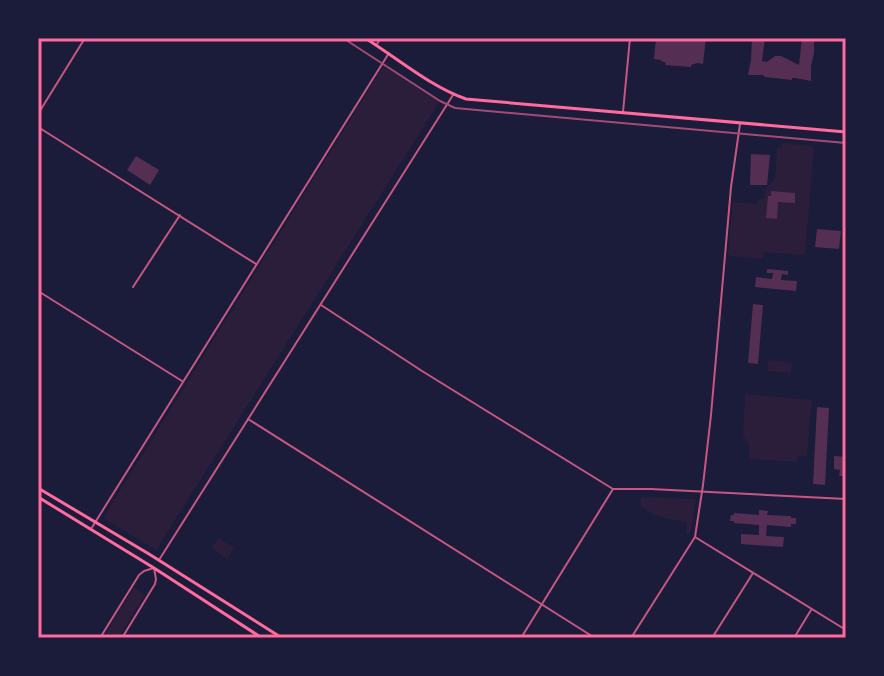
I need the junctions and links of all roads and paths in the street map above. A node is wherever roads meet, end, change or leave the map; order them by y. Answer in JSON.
{"nodes":[{"id":1,"x":85,"y":38,"type":"edge"},
{"id":2,"x":365,"y":38,"type":"edge"},
{"id":3,"x":381,"y":38,"type":"edge"},
{"id":4,"x":630,"y":38,"type":"edge"},
{"id":5,"x":376,"y":45,"type":"junction"},
{"id":6,"x":389,"y":53,"type":"junction"},
{"id":7,"x":454,"y":94,"type":"junction"},
{"id":8,"x":623,"y":113,"type":"junction"},
{"id":9,"x":38,"y":114,"type":"edge"},
{"id":10,"x":740,"y":124,"type":"junction"},
{"id":11,"x":38,"y":127,"type":"edge"},
{"id":12,"x":846,"y":132,"type":"edge"},
{"id":13,"x":180,"y":215,"type":"junction"},
{"id":14,"x":256,"y":264,"type":"junction"},
{"id":15,"x":133,"y":287,"type":"dead end"},
{"id":16,"x":38,"y":291,"type":"edge"},
{"id":17,"x":321,"y":305,"type":"junction"},
{"id":18,"x":183,"y":382,"type":"junction"},
{"id":19,"x":248,"y":419,"type":"junction"},
{"id":20,"x":38,"y":488,"type":"edge"},
{"id":21,"x":613,"y":489,"type":"junction"},
{"id":22,"x":702,"y":493,"type":"junction"},
{"id":23,"x":38,"y":497,"type":"edge"},
{"id":24,"x":846,"y":499,"type":"edge"},
{"id":25,"x":95,"y":522,"type":"junction"},
{"id":26,"x":91,"y":530,"type":"junction"},
{"id":27,"x":695,"y":537,"type":"junction"},
{"id":28,"x":159,"y":560,"type":"junction"},
{"id":29,"x":154,"y":568,"type":"junction"},
{"id":30,"x":754,"y":572,"type":"junction"},
{"id":31,"x":542,"y":605,"type":"junction"},
{"id":32,"x":812,"y":609,"type":"junction"},
{"id":33,"x":846,"y":630,"type":"edge"},
{"id":34,"x":274,"y":636,"type":"edge"},
{"id":35,"x":100,"y":638,"type":"edge"},
{"id":36,"x":122,"y":638,"type":"edge"},
{"id":37,"x":262,"y":638,"type":"edge"},
{"id":38,"x":282,"y":638,"type":"edge"},
{"id":39,"x":521,"y":638,"type":"edge"},
{"id":40,"x":595,"y":638,"type":"edge"},
{"id":41,"x":631,"y":638,"type":"edge"},
{"id":42,"x":712,"y":638,"type":"edge"},
{"id":43,"x":794,"y":638,"type":"edge"}],
"edges":[{"from":1,"to":9,"type":"street"},
{"from":2,"to":5,"type":"main road"},
{"from":3,"to":5,"type":"street"},
{"from":4,"to":8,"type":"street"},
{"from":5,"to":6,"type":"main road"},
{"from":6,"to":7,"type":"main road"},
{"from":6,"to":14,"type":"street"},
{"from":7,"to":8,"type":"main road"},
{"from":7,"to":17,"type":"street"},
{"from":8,"to":10,"type":"main road"},
{"from":10,"to":12,"type":"main road"},
{"from":10,"to":22,"type":"street"},
{"from":11,"to":13,"type":"street"},
{"from":13,"to":14,"type":"street"},
{"from":13,"to":15,"type":"street"},
{"from":14,"to":18,"type":"street"},
{"from":16,"to":18,"type":"street"},
{"from":17,"to":19,"type":"street"},
{"from":17,"to":21,"type":"street"},
{"from":18,"to":25,"type":"street"},
{"from":19,"to":28,"type":"street"},
{"from":19,"to":31,"type":"street"},
{"from":20,"to":25,"type":"main road"},
{"from":21,"to":22,"type":"street"},
{"from":21,"to":31,"type":"street"},
{"from":22,"to":24,"type":"street"},
{"from":22,"to":27,"type":"street"},
{"from":23,"to":26,"type":"main road"},
{"from":25,"to":26,"type":"street"},
{"from":25,"to":28,"type":"main road"},
{"from":26,"to":29,"type":"main road"},
{"from":27,"to":30,"type":"street"},
{"from":27,"to":41,"type":"street"},
{"from":28,"to":29,"type":"main road"},
{"from":28,"to":34,"type":"main road"},
{"from":29,"to":35,"type":"street"},
{"from":29,"to":36,"type":"street"},
{"from":29,"to":37,"type":"main road"},
{"from":30,"to":32,"type":"street"},
{"from":30,"to":42,"type":"street"},
{"from":31,"to":39,"type":"street"},
{"from":31,"to":40,"type":"street"},
{"from":32,"to":33,"type":"street"},
{"from":32,"to":43,"type":"street"},
{"from":34,"to":38,"type":"main road"}]}
